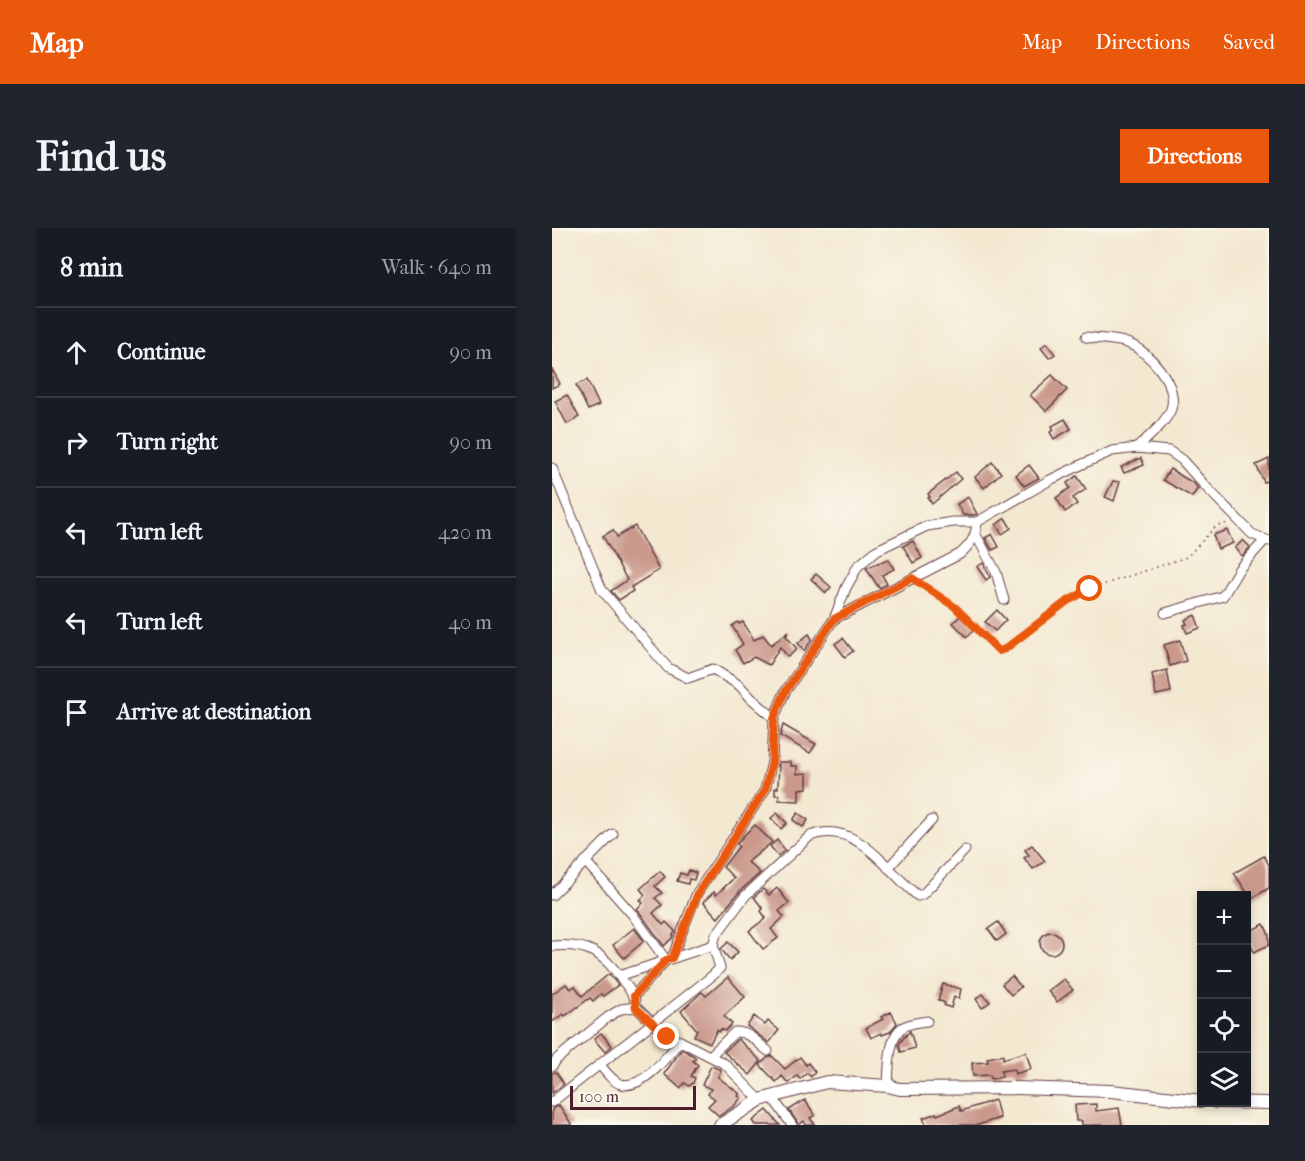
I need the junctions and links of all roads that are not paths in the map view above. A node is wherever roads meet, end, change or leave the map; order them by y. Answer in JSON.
{"nodes":[{"id":1,"x":1086,"y":337,"type":"dead end"},
{"id":2,"x":1137,"y":448,"type":"junction"},
{"id":3,"x":552,"y":468,"type":"edge"},
{"id":4,"x":977,"y":522,"type":"junction"},
{"id":5,"x":976,"y":535,"type":"junction"},
{"id":6,"x":1267,"y":541,"type":"edge"},
{"id":7,"x":1004,"y":600,"type":"dead end"},
{"id":8,"x":1165,"y":613,"type":"dead end"},
{"id":9,"x":834,"y":619,"type":"junction"},
{"id":10,"x":774,"y":718,"type":"junction"},
{"id":11,"x":932,"y":820,"type":"dead end"},
{"id":12,"x":613,"y":834,"type":"dead end"},
{"id":13,"x":965,"y":850,"type":"dead end"},
{"id":14,"x":585,"y":861,"type":"junction"},
{"id":15,"x":888,"y":868,"type":"junction"},
{"id":16,"x":552,"y":895,"type":"edge"},
{"id":17,"x":713,"y":945,"type":"junction"},
{"id":18,"x":552,"y":946,"type":"edge"},
{"id":19,"x":669,"y":959,"type":"junction"},
{"id":20,"x":619,"y":976,"type":"junction"},
{"id":21,"x":634,"y":996,"type":"junction"},
{"id":22,"x":636,"y":1008,"type":"junction"},
{"id":23,"x":927,"y":1021,"type":"dead end"},
{"id":24,"x":652,"y":1024,"type":"junction"},
{"id":25,"x":680,"y":1041,"type":"junction"},
{"id":26,"x":768,"y":1051,"type":"dead end"},
{"id":27,"x":710,"y":1056,"type":"junction"},
{"id":28,"x":600,"y":1065,"type":"junction"},
{"id":29,"x":552,"y":1066,"type":"edge"},
{"id":30,"x":888,"y":1086,"type":"junction"},
{"id":31,"x":766,"y":1098,"type":"junction"},
{"id":32,"x":1197,"y":1100,"type":"edge"},
{"id":33,"x":552,"y":1102,"type":"edge"},
{"id":34,"x":1251,"y":1103,"type":"edge"},
{"id":35,"x":1269,"y":1103,"type":"edge"},
{"id":36,"x":720,"y":1125,"type":"edge"},
{"id":37,"x":792,"y":1125,"type":"edge"}],
"edges":[{"from":1,"to":2,"type":"street"},
{"from":2,"to":4,"type":"street"},
{"from":2,"to":6,"type":"street"},
{"from":3,"to":10,"type":"street"},
{"from":4,"to":5,"type":"street"},
{"from":4,"to":9,"type":"street"},
{"from":5,"to":7,"type":"street"},
{"from":5,"to":9,"type":"street"},
{"from":6,"to":8,"type":"street"},
{"from":9,"to":10,"type":"street"},
{"from":10,"to":19,"type":"street"},
{"from":11,"to":15,"type":"street"},
{"from":12,"to":14,"type":"street"},
{"from":13,"to":15,"type":"street"},
{"from":14,"to":16,"type":"street"},
{"from":14,"to":19,"type":"street"},
{"from":15,"to":17,"type":"street"},
{"from":17,"to":19,"type":"street"},
{"from":17,"to":24,"type":"street"},
{"from":18,"to":20,"type":"street"},
{"from":19,"to":20,"type":"street"},
{"from":19,"to":21,"type":"street"},
{"from":20,"to":21,"type":"street"},
{"from":21,"to":22,"type":"street"},
{"from":22,"to":24,"type":"street"},
{"from":22,"to":29,"type":"street"},
{"from":23,"to":30,"type":"street"},
{"from":24,"to":25,"type":"street"},
{"from":24,"to":28,"type":"street"},
{"from":25,"to":27,"type":"street"},
{"from":25,"to":28,"type":"street"},
{"from":26,"to":27,"type":"street"},
{"from":27,"to":31,"type":"street"},
{"from":28,"to":33,"type":"street"},
{"from":30,"to":31,"type":"main road"},
{"from":30,"to":32,"type":"main road"},
{"from":31,"to":36,"type":"main road"},
{"from":31,"to":37,"type":"street"},
{"from":34,"to":35,"type":"main road"}]}
